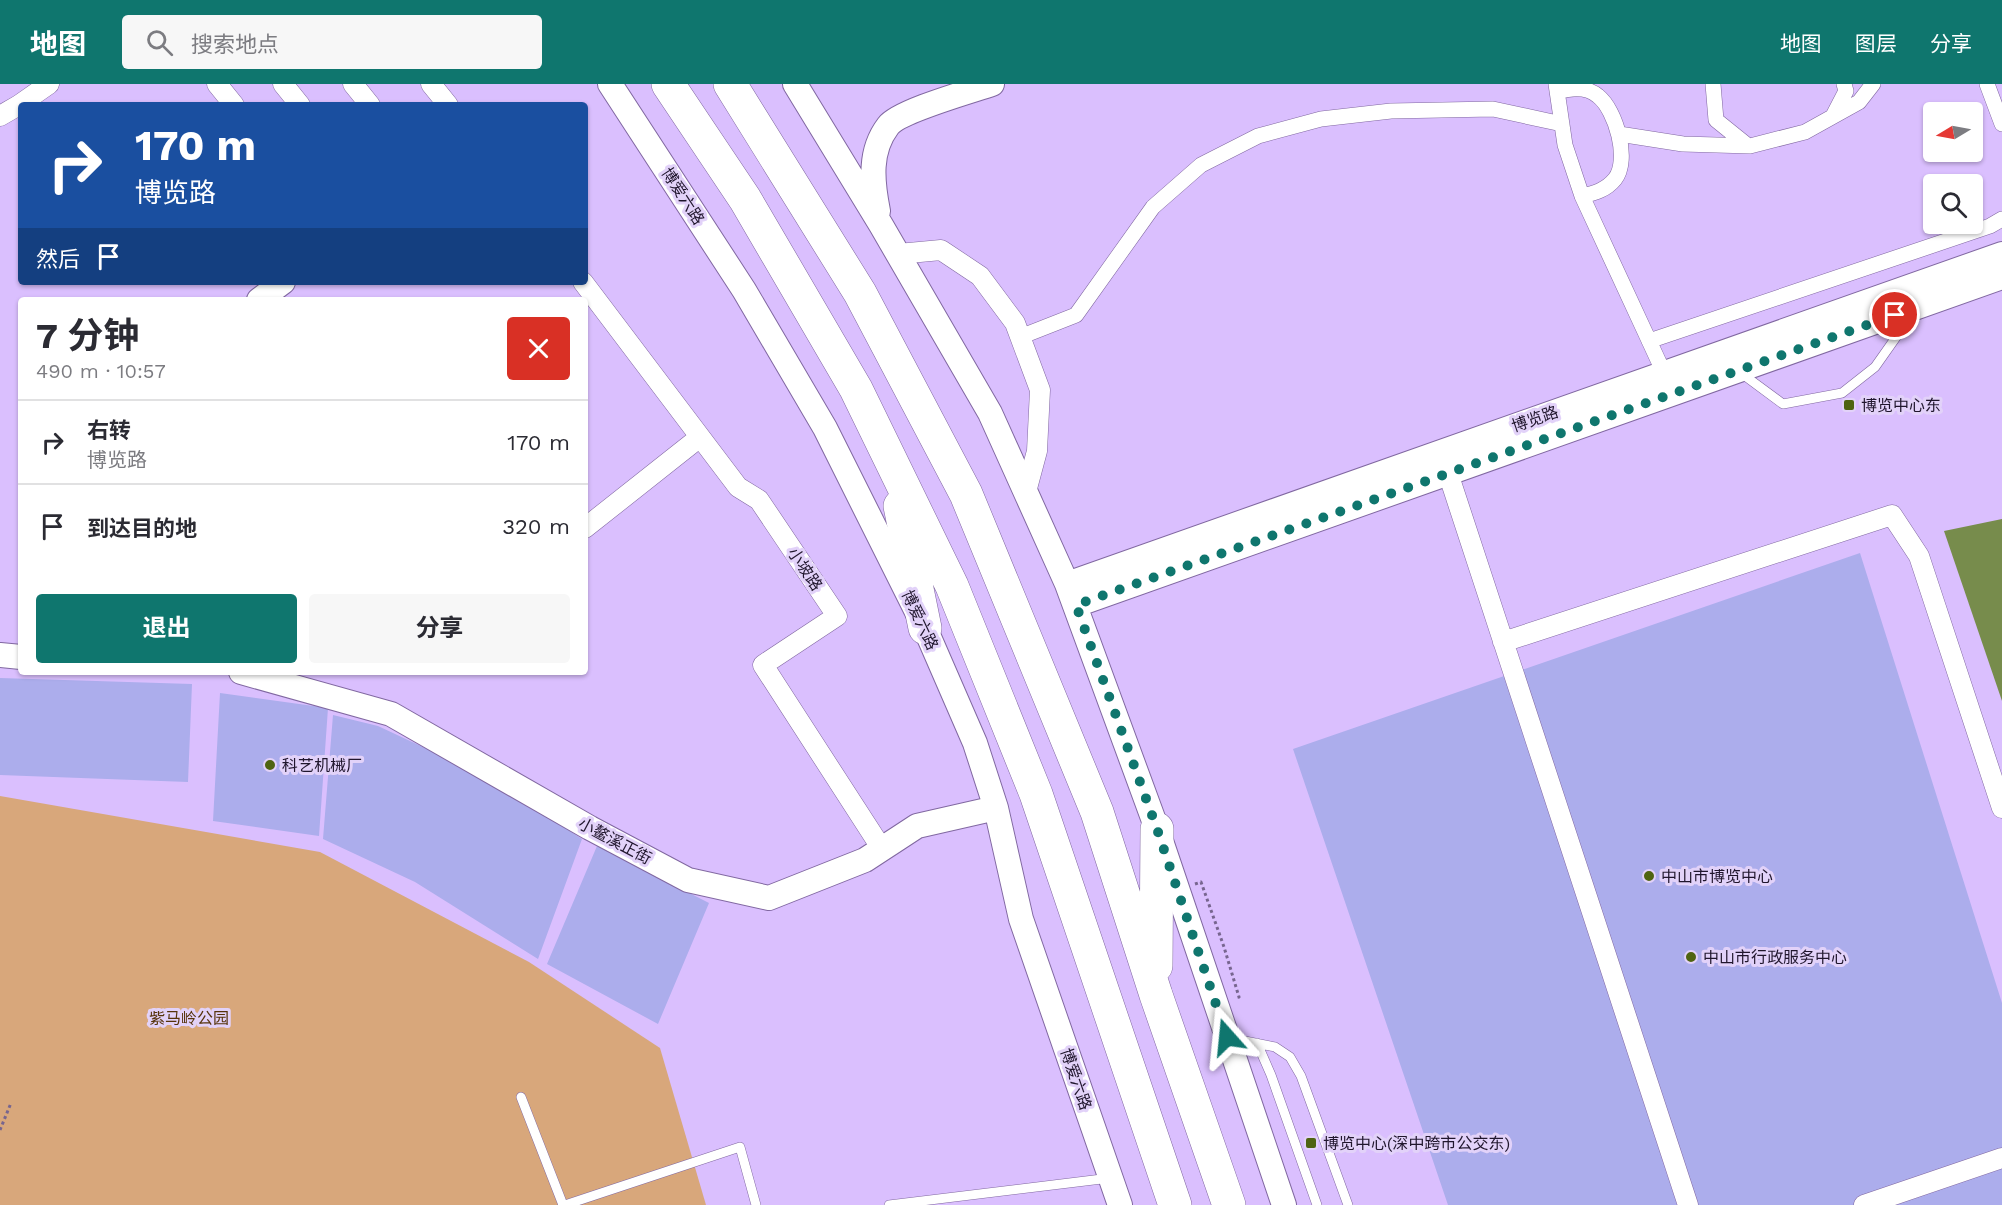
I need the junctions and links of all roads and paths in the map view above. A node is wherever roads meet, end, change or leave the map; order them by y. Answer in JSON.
{"nodes":[{"id":1,"x":49,"y":84,"type":"edge"},
{"id":2,"x":217,"y":84,"type":"edge"},
{"id":3,"x":283,"y":84,"type":"edge"},
{"id":4,"x":354,"y":84,"type":"edge"},
{"id":5,"x":431,"y":84,"type":"edge"},
{"id":6,"x":610,"y":84,"type":"edge"},
{"id":7,"x":668,"y":84,"type":"edge"},
{"id":8,"x":730,"y":84,"type":"edge"},
{"id":9,"x":795,"y":84,"type":"edge"},
{"id":10,"x":992,"y":84,"type":"edge"},
{"id":11,"x":1713,"y":84,"type":"edge"},
{"id":12,"x":1844,"y":84,"type":"edge"},
{"id":13,"x":1873,"y":84,"type":"edge"},
{"id":14,"x":1987,"y":84,"type":"edge"},
{"id":15,"x":1557,"y":88,"type":"edge"},
{"id":16,"x":23,"y":102,"type":"edge"},
{"id":17,"x":232,"y":102,"type":"edge"},
{"id":18,"x":298,"y":102,"type":"edge"},
{"id":19,"x":368,"y":102,"type":"edge"},
{"id":20,"x":446,"y":102,"type":"edge"},
{"id":21,"x":18,"y":106,"type":"edge"},
{"id":22,"x":0,"y":116,"type":"edge"},
{"id":23,"x":1833,"y":117,"type":"junction"},
{"id":24,"x":1562,"y":124,"type":"junction"},
{"id":25,"x":2002,"y":124,"type":"edge"},
{"id":26,"x":1618,"y":134,"type":"junction"},
{"id":27,"x":1747,"y":146,"type":"junction"},
{"id":28,"x":1582,"y":196,"type":"junction"},
{"id":29,"x":2002,"y":219,"type":"edge"},
{"id":30,"x":881,"y":225,"type":"junction"},
{"id":31,"x":898,"y":254,"type":"junction"},
{"id":32,"x":2002,"y":254,"type":"edge"},
{"id":33,"x":2002,"y":277,"type":"edge"},
{"id":34,"x":279,"y":285,"type":"edge"},
{"id":35,"x":585,"y":285,"type":"edge"},
{"id":36,"x":263,"y":297,"type":"edge"},
{"id":37,"x":1918,"y":307,"type":"junction"},
{"id":38,"x":1020,"y":337,"type":"junction"},
{"id":39,"x":1649,"y":341,"type":"junction"},
{"id":40,"x":1735,"y":360,"type":"junction"},
{"id":41,"x":1664,"y":373,"type":"junction"},
{"id":42,"x":700,"y":437,"type":"junction"},
{"id":43,"x":891,"y":460,"type":"junction"},
{"id":44,"x":1448,"y":473,"type":"junction"},
{"id":45,"x":1026,"y":492,"type":"junction"},
{"id":46,"x":588,"y":526,"type":"edge"},
{"id":47,"x":1072,"y":595,"type":"junction"},
{"id":48,"x":925,"y":628,"type":"junction"},
{"id":49,"x":1503,"y":642,"type":"junction"},
{"id":50,"x":0,"y":655,"type":"edge"},
{"id":51,"x":18,"y":657,"type":"edge"},
{"id":52,"x":252,"y":675,"type":"edge"},
{"id":53,"x":996,"y":808,"type":"junction"},
{"id":54,"x":2002,"y":808,"type":"edge"},
{"id":55,"x":1157,"y":829,"type":"junction"},
{"id":56,"x":882,"y":849,"type":"junction"},
{"id":57,"x":1156,"y":995,"type":"junction"},
{"id":58,"x":1227,"y":1037,"type":"junction"},
{"id":59,"x":1257,"y":1043,"type":"junction"},
{"id":60,"x":521,"y":1097,"type":"dead end"},
{"id":61,"x":11,"y":1103,"type":"dead end"},
{"id":62,"x":0,"y":1130,"type":"edge"},
{"id":63,"x":2002,"y":1158,"type":"edge"},
{"id":64,"x":1110,"y":1178,"type":"junction"},
{"id":65,"x":1889,"y":1201,"type":"edge"},
{"id":66,"x":564,"y":1205,"type":"edge"},
{"id":67,"x":756,"y":1205,"type":"edge"},
{"id":68,"x":889,"y":1205,"type":"edge"},
{"id":69,"x":1120,"y":1205,"type":"edge"},
{"id":70,"x":1174,"y":1205,"type":"edge"},
{"id":71,"x":1229,"y":1205,"type":"edge"},
{"id":72,"x":1284,"y":1205,"type":"edge"},
{"id":73,"x":1317,"y":1205,"type":"edge"},
{"id":74,"x":1348,"y":1205,"type":"edge"},
{"id":75,"x":1688,"y":1205,"type":"edge"},
{"id":76,"x":1864,"y":1205,"type":"edge"}],
"edges":[{"from":1,"to":16,"type":"street"},
{"from":2,"to":17,"type":"street"},
{"from":3,"to":18,"type":"street"},
{"from":4,"to":19,"type":"street"},
{"from":5,"to":20,"type":"street"},
{"from":6,"to":48,"type":"street","name":"博爱六路"},
{"from":7,"to":43,"type":"highway"},
{"from":8,"to":57,"type":"highway"},
{"from":9,"to":30,"type":"street"},
{"from":10,"to":30,"type":"street"},
{"from":11,"to":27,"type":"street"},
{"from":12,"to":23,"type":"street"},
{"from":13,"to":23,"type":"street"},
{"from":14,"to":25,"type":"street"},
{"from":15,"to":24,"type":"street"},
{"from":15,"to":26,"type":"street"},
{"from":21,"to":22,"type":"street"},
{"from":23,"to":27,"type":"street"},
{"from":24,"to":28,"type":"street"},
{"from":24,"to":38,"type":"street"},
{"from":26,"to":27,"type":"street"},
{"from":26,"to":28,"type":"street"},
{"from":28,"to":39,"type":"street"},
{"from":29,"to":39,"type":"street"},
{"from":30,"to":31,"type":"street"},
{"from":31,"to":38,"type":"street"},
{"from":31,"to":45,"type":"street"},
{"from":32,"to":40,"type":"street","name":"博览路"},
{"from":33,"to":37,"type":"street","name":"博览路"},
{"from":34,"to":36,"type":"street"},
{"from":35,"to":42,"type":"street","name":"小坡路"},
{"from":37,"to":40,"type":"street","name":"博览路"},
{"from":37,"to":40,"type":"lane"},
{"from":38,"to":45,"type":"street"},
{"from":39,"to":41,"type":"street"},
{"from":40,"to":41,"type":"street","name":"博览路"},
{"from":40,"to":44,"type":"street","name":"博览路"},
{"from":41,"to":47,"type":"street","name":"博览路"},
{"from":42,"to":46,"type":"street"},
{"from":42,"to":56,"type":"street","name":"小坡路"},
{"from":43,"to":48,"type":"highway"},
{"from":43,"to":70,"type":"highway"},
{"from":44,"to":47,"type":"street","name":"博览路"},
{"from":44,"to":49,"type":"street"},
{"from":45,"to":47,"type":"street"},
{"from":47,"to":55,"type":"street"},
{"from":48,"to":53,"type":"street","name":"博爱六路"},
{"from":49,"to":54,"type":"street"},
{"from":49,"to":75,"type":"street"},
{"from":50,"to":51,"type":"street"},
{"from":52,"to":56,"type":"street","name":"小鳌溪正街"},
{"from":53,"to":56,"type":"street","name":"小鳌溪正街"},
{"from":53,"to":64,"type":"street","name":"博爱六路"},
{"from":55,"to":57,"type":"highway"},
{"from":55,"to":58,"type":"street"},
{"from":57,"to":71,"type":"highway"},
{"from":58,"to":59,"type":"lane"},
{"from":58,"to":72,"type":"street"},
{"from":59,"to":73,"type":"lane"},
{"from":59,"to":74,"type":"lane"},
{"from":60,"to":66,"type":"lane"},
{"from":61,"to":62,"type":"path"},
{"from":63,"to":65,"type":"street"},
{"from":64,"to":68,"type":"lane"},
{"from":64,"to":69,"type":"street","name":"博爱六路"},
{"from":65,"to":76,"type":"street"},
{"from":66,"to":67,"type":"lane"}]}
